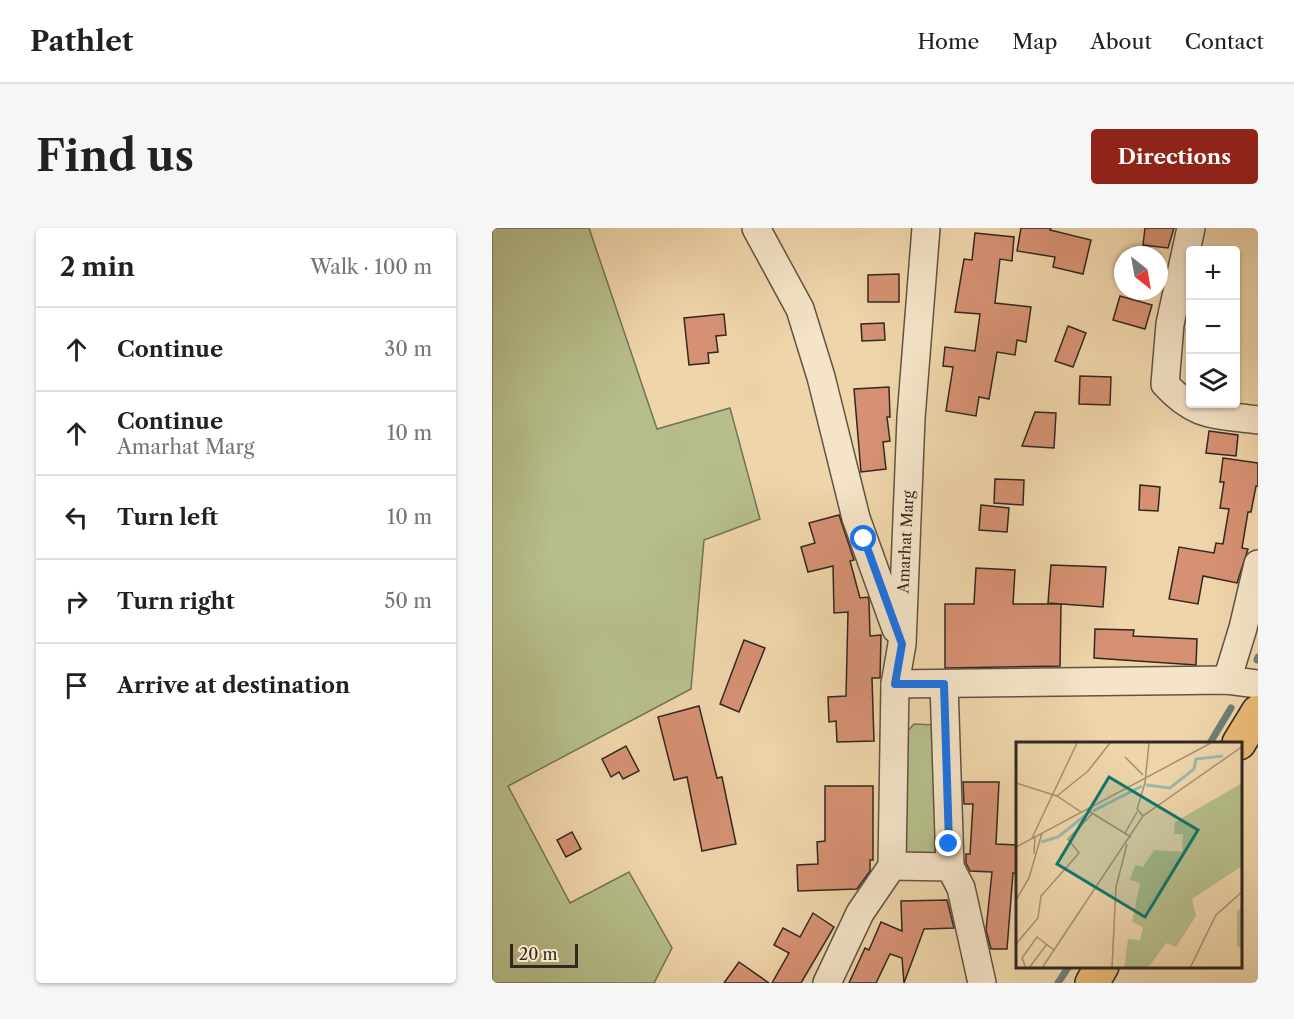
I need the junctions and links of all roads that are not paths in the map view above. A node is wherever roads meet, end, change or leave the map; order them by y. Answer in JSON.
{"nodes":[{"id":1,"x":756,"y":228,"type":"edge"},
{"id":2,"x":926,"y":228,"type":"edge"},
{"id":3,"x":1191,"y":228,"type":"edge"},
{"id":4,"x":1258,"y":420,"type":"edge"},
{"id":5,"x":1258,"y":564,"type":"edge"},
{"id":6,"x":902,"y":644,"type":"junction"},
{"id":7,"x":1227,"y":680,"type":"junction"},
{"id":8,"x":895,"y":684,"type":"junction"},
{"id":9,"x":944,"y":684,"type":"junction"},
{"id":10,"x":1258,"y":684,"type":"edge"},
{"id":11,"x":1258,"y":712,"type":"edge"},
{"id":12,"x":1240,"y":742,"type":"edge"},
{"id":13,"x":892,"y":866,"type":"junction"},
{"id":14,"x":950,"y":867,"type":"junction"},
{"id":15,"x":1101,"y":968,"type":"edge"},
{"id":16,"x":827,"y":983,"type":"edge"},
{"id":17,"x":982,"y":983,"type":"edge"},
{"id":18,"x":1092,"y":983,"type":"edge"}],
"edges":[{"from":1,"to":6,"type":"street"},
{"from":2,"to":6,"type":"street","name":"Amarhat Marg"},
{"from":3,"to":4,"type":"street"},
{"from":5,"to":7,"type":"street"},
{"from":6,"to":8,"type":"street","name":"Amarhat Marg"},
{"from":7,"to":9,"type":"street"},
{"from":7,"to":10,"type":"street"},
{"from":8,"to":9,"type":"street"},
{"from":8,"to":13,"type":"street","name":"Amarhat Marg"},
{"from":9,"to":14,"type":"street"},
{"from":11,"to":12,"type":"main road"},
{"from":13,"to":14,"type":"street"},
{"from":13,"to":16,"type":"street"},
{"from":14,"to":17,"type":"street"},
{"from":15,"to":18,"type":"main road"}]}
